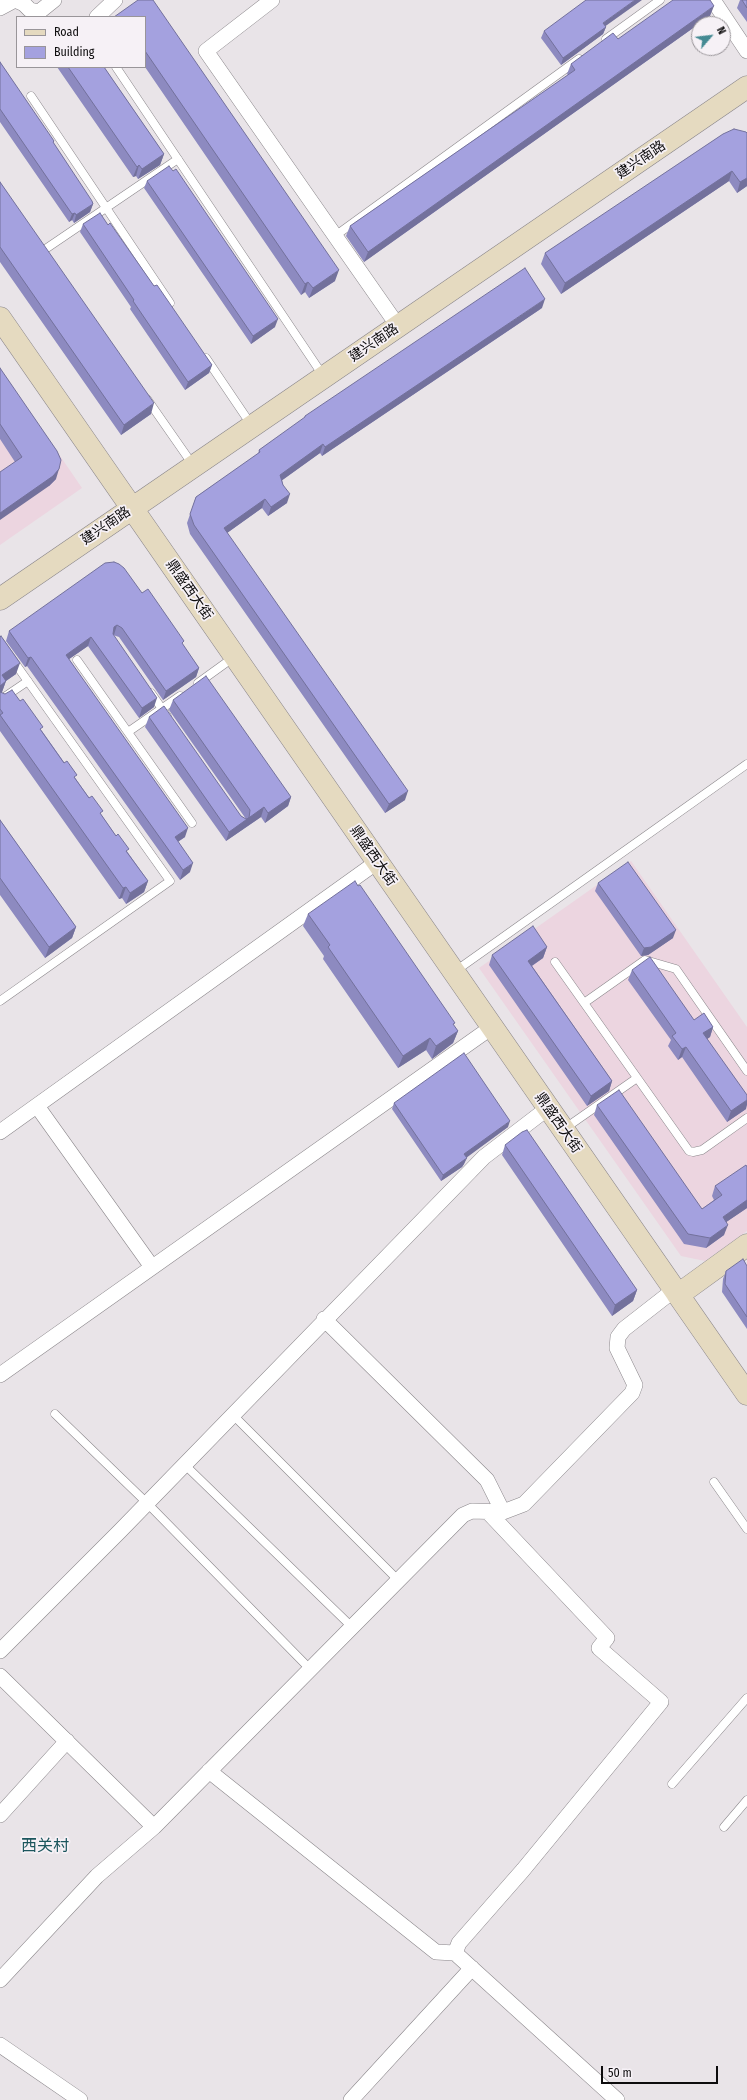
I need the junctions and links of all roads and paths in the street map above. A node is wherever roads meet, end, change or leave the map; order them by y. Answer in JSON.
{"nodes":[{"id":1,"x":54,"y":0,"type":"edge"},
{"id":2,"x":115,"y":0,"type":"edge"},
{"id":3,"x":272,"y":0,"type":"edge"},
{"id":4,"x":660,"y":0,"type":"edge"},
{"id":5,"x":713,"y":0,"type":"edge"},
{"id":6,"x":0,"y":8,"type":"edge"},
{"id":7,"x":98,"y":16,"type":"edge"},
{"id":8,"x":597,"y":46,"type":"edge"},
{"id":9,"x":747,"y":51,"type":"edge"},
{"id":10,"x":584,"y":56,"type":"edge"},
{"id":11,"x":117,"y":68,"type":"edge"},
{"id":12,"x":746,"y":89,"type":"edge"},
{"id":13,"x":31,"y":96,"type":"dead end"},
{"id":14,"x":178,"y":159,"type":"junction"},
{"id":15,"x":106,"y":208,"type":"junction"},
{"id":16,"x":335,"y":236,"type":"junction"},
{"id":17,"x":44,"y":250,"type":"edge"},
{"id":18,"x":177,"y":314,"type":"edge"},
{"id":19,"x":0,"y":318,"type":"edge"},
{"id":20,"x":398,"y":326,"type":"junction"},
{"id":21,"x":204,"y":353,"type":"edge"},
{"id":22,"x":324,"y":377,"type":"junction"},
{"id":23,"x":144,"y":394,"type":"edge"},
{"id":24,"x":252,"y":426,"type":"junction"},
{"id":25,"x":194,"y":466,"type":"junction"},
{"id":26,"x":132,"y":508,"type":"junction"},
{"id":27,"x":4,"y":594,"type":"edge"},
{"id":28,"x":0,"y":642,"type":"edge"},
{"id":29,"x":235,"y":657,"type":"junction"},
{"id":30,"x":78,"y":660,"type":"edge"},
{"id":31,"x":28,"y":681,"type":"junction"},
{"id":32,"x":144,"y":684,"type":"edge"},
{"id":33,"x":0,"y":700,"type":"edge"},
{"id":34,"x":162,"y":708,"type":"junction"},
{"id":35,"x":171,"y":721,"type":"edge"},
{"id":36,"x":128,"y":732,"type":"junction"},
{"id":37,"x":747,"y":764,"type":"edge"},
{"id":38,"x":192,"y":823,"type":"dead end"},
{"id":39,"x":378,"y":862,"type":"junction"},
{"id":40,"x":555,"y":962,"type":"dead end"},
{"id":41,"x":453,"y":972,"type":"junction"},
{"id":42,"x":0,"y":1002,"type":"edge"},
{"id":43,"x":584,"y":1003,"type":"junction"},
{"id":44,"x":492,"y":1027,"type":"junction"},
{"id":45,"x":747,"y":1071,"type":"edge"},
{"id":46,"x":637,"y":1078,"type":"junction"},
{"id":47,"x":37,"y":1106,"type":"junction"},
{"id":48,"x":548,"y":1108,"type":"junction"},
{"id":49,"x":747,"y":1118,"type":"edge"},
{"id":50,"x":563,"y":1130,"type":"junction"},
{"id":51,"x":0,"y":1132,"type":"edge"},
{"id":52,"x":747,"y":1245,"type":"edge"},
{"id":53,"x":152,"y":1267,"type":"junction"},
{"id":54,"x":676,"y":1292,"type":"junction"},
{"id":55,"x":324,"y":1319,"type":"junction"},
{"id":56,"x":0,"y":1375,"type":"edge"},
{"id":57,"x":747,"y":1394,"type":"edge"},
{"id":58,"x":55,"y":1414,"type":"dead end"},
{"id":59,"x":232,"y":1414,"type":"junction"},
{"id":60,"x":184,"y":1464,"type":"junction"},
{"id":61,"x":714,"y":1482,"type":"dead end"},
{"id":62,"x":147,"y":1503,"type":"junction"},
{"id":63,"x":488,"y":1512,"type":"junction"},
{"id":64,"x":503,"y":1512,"type":"junction"},
{"id":65,"x":747,"y":1529,"type":"edge"},
{"id":66,"x":398,"y":1580,"type":"junction"},
{"id":67,"x":352,"y":1627,"type":"junction"},
{"id":68,"x":0,"y":1651,"type":"edge"},
{"id":69,"x":310,"y":1669,"type":"junction"},
{"id":70,"x":0,"y":1676,"type":"edge"},
{"id":71,"x":747,"y":1698,"type":"edge"},
{"id":72,"x":67,"y":1741,"type":"junction"},
{"id":73,"x":209,"y":1771,"type":"junction"},
{"id":74,"x":672,"y":1784,"type":"dead end"},
{"id":75,"x":747,"y":1800,"type":"edge"},
{"id":76,"x":0,"y":1815,"type":"edge"},
{"id":77,"x":154,"y":1827,"type":"junction"},
{"id":78,"x":724,"y":1827,"type":"dead end"},
{"id":79,"x":455,"y":1953,"type":"junction"},
{"id":80,"x":472,"y":1968,"type":"junction"},
{"id":81,"x":0,"y":1980,"type":"edge"},
{"id":82,"x":0,"y":2045,"type":"edge"},
{"id":83,"x":80,"y":2100,"type":"edge"},
{"id":84,"x":351,"y":2100,"type":"edge"},
{"id":85,"x":617,"y":2100,"type":"edge"}],
"edges":[{"from":1,"to":6,"type":"street"},
{"from":2,"to":7,"type":"street"},
{"from":3,"to":16,"type":"street"},
{"from":4,"to":8,"type":"lane"},
{"from":5,"to":9,"type":"street"},
{"from":10,"to":16,"type":"lane"},
{"from":11,"to":14,"type":"lane"},
{"from":12,"to":20,"type":"main road","name":"建兴南路"},
{"from":13,"to":15,"type":"lane"},
{"from":14,"to":15,"type":"lane"},
{"from":14,"to":22,"type":"lane"},
{"from":15,"to":17,"type":"lane"},
{"from":15,"to":18,"type":"lane"},
{"from":16,"to":20,"type":"street"},
{"from":19,"to":26,"type":"main road","name":"鼎盛西大街"},
{"from":20,"to":22,"type":"main road","name":"建兴南路"},
{"from":21,"to":24,"type":"lane"},
{"from":22,"to":24,"type":"main road","name":"建兴南路"},
{"from":23,"to":25,"type":"lane"},
{"from":24,"to":25,"type":"main road","name":"建兴南路"},
{"from":25,"to":26,"type":"main road","name":"建兴南路"},
{"from":26,"to":27,"type":"main road","name":"建兴南路"},
{"from":26,"to":29,"type":"main road","name":"鼎盛西大街"},
{"from":28,"to":31,"type":"lane"},
{"from":29,"to":34,"type":"lane"},
{"from":29,"to":39,"type":"main road","name":"鼎盛西大街"},
{"from":30,"to":36,"type":"lane"},
{"from":31,"to":33,"type":"lane"},
{"from":31,"to":42,"type":"lane"},
{"from":32,"to":34,"type":"lane"},
{"from":34,"to":35,"type":"lane"},
{"from":34,"to":36,"type":"lane"},
{"from":36,"to":38,"type":"lane"},
{"from":37,"to":41,"type":"lane"},
{"from":39,"to":41,"type":"main road","name":"鼎盛西大街"},
{"from":39,"to":47,"type":"street"},
{"from":40,"to":43,"type":"lane"},
{"from":41,"to":44,"type":"main road","name":"鼎盛西大街"},
{"from":43,"to":45,"type":"lane"},
{"from":43,"to":46,"type":"lane"},
{"from":44,"to":48,"type":"main road","name":"鼎盛西大街"},
{"from":44,"to":53,"type":"street"},
{"from":46,"to":49,"type":"lane"},
{"from":46,"to":50,"type":"lane"},
{"from":47,"to":51,"type":"street"},
{"from":47,"to":53,"type":"street"},
{"from":48,"to":50,"type":"main road","name":"鼎盛西大街"},
{"from":48,"to":55,"type":"street"},
{"from":50,"to":54,"type":"main road","name":"鼎盛西大街"},
{"from":52,"to":54,"type":"main road"},
{"from":53,"to":56,"type":"street"},
{"from":54,"to":57,"type":"main road","name":"鼎盛西大街"},
{"from":54,"to":64,"type":"street"},
{"from":55,"to":59,"type":"street"},
{"from":55,"to":64,"type":"street"},
{"from":58,"to":62,"type":"lane"},
{"from":59,"to":60,"type":"street"},
{"from":59,"to":66,"type":"lane"},
{"from":60,"to":62,"type":"street"},
{"from":60,"to":67,"type":"lane"},
{"from":61,"to":65,"type":"lane"},
{"from":62,"to":68,"type":"street"},
{"from":62,"to":69,"type":"lane"},
{"from":63,"to":64,"type":"street"},
{"from":63,"to":66,"type":"street"},
{"from":63,"to":79,"type":"street"},
{"from":66,"to":67,"type":"street"},
{"from":67,"to":69,"type":"street"},
{"from":69,"to":73,"type":"street"},
{"from":70,"to":72,"type":"street"},
{"from":71,"to":74,"type":"lane"},
{"from":72,"to":76,"type":"street"},
{"from":72,"to":77,"type":"street"},
{"from":73,"to":77,"type":"street"},
{"from":73,"to":79,"type":"street"},
{"from":75,"to":78,"type":"lane"},
{"from":77,"to":81,"type":"street"},
{"from":79,"to":80,"type":"street"},
{"from":80,"to":84,"type":"street"},
{"from":80,"to":85,"type":"street"},
{"from":82,"to":83,"type":"street"}]}
